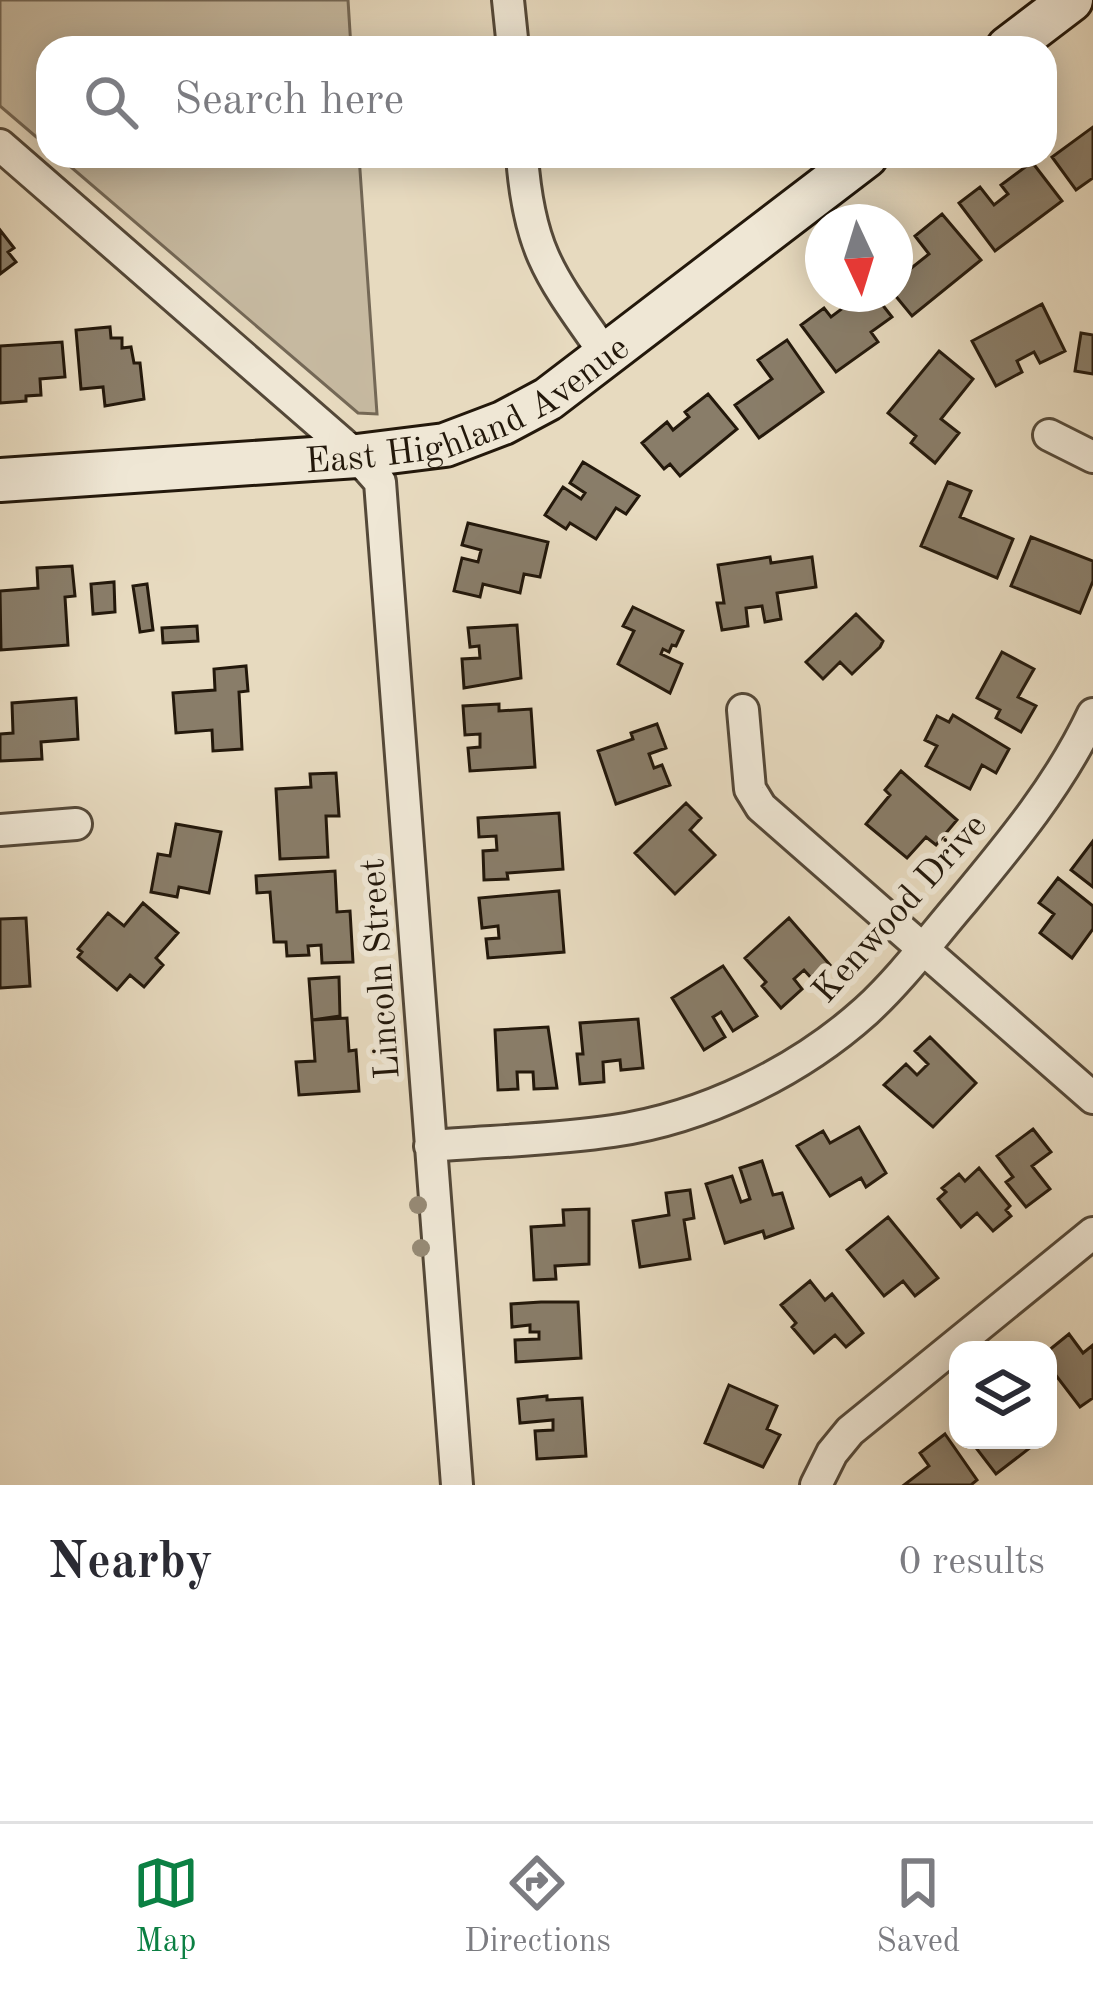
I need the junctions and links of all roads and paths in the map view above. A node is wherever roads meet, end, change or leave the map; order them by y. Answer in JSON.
{"nodes":[{"id":1,"x":508,"y":0,"type":"edge"},
{"id":2,"x":1071,"y":0,"type":"edge"},
{"id":3,"x":512,"y":36,"type":"edge"},
{"id":4,"x":1024,"y":36,"type":"edge"},
{"id":5,"x":0,"y":145,"type":"edge"},
{"id":6,"x":523,"y":168,"type":"edge"},
{"id":7,"x":850,"y":168,"type":"edge"},
{"id":8,"x":606,"y":355,"type":"junction"},
{"id":9,"x":1049,"y":435,"type":"dead end"},
{"id":10,"x":357,"y":456,"type":"junction"},
{"id":11,"x":1093,"y":457,"type":"edge"},
{"id":12,"x":0,"y":480,"type":"edge"},
{"id":13,"x":743,"y":710,"type":"dead end"},
{"id":14,"x":1093,"y":714,"type":"edge"},
{"id":15,"x":76,"y":824,"type":"dead end"},
{"id":16,"x":0,"y":830,"type":"edge"},
{"id":17,"x":923,"y":948,"type":"junction"},
{"id":18,"x":1093,"y":1098,"type":"edge"},
{"id":19,"x":430,"y":1146,"type":"junction"},
{"id":20,"x":1093,"y":1233,"type":"edge"},
{"id":21,"x":457,"y":1485,"type":"edge"},
{"id":22,"x":816,"y":1485,"type":"edge"}],
"edges":[{"from":1,"to":3,"type":"street"},
{"from":2,"to":4,"type":"street"},
{"from":5,"to":10,"type":"street"},
{"from":6,"to":8,"type":"street"},
{"from":7,"to":8,"type":"street","name":"East Highland Avenue"},
{"from":8,"to":10,"type":"street","name":"East Highland Avenue"},
{"from":9,"to":11,"type":"street"},
{"from":10,"to":12,"type":"street","name":"East Highland Avenue"},
{"from":10,"to":19,"type":"street","name":"Lincoln Street"},
{"from":13,"to":17,"type":"street"},
{"from":14,"to":17,"type":"street","name":"Kenwood Drive"},
{"from":15,"to":16,"type":"street"},
{"from":17,"to":18,"type":"street"},
{"from":17,"to":19,"type":"street","name":"Kenwood Drive"},
{"from":19,"to":21,"type":"street","name":"Lincoln Street"},
{"from":20,"to":22,"type":"street"}]}
